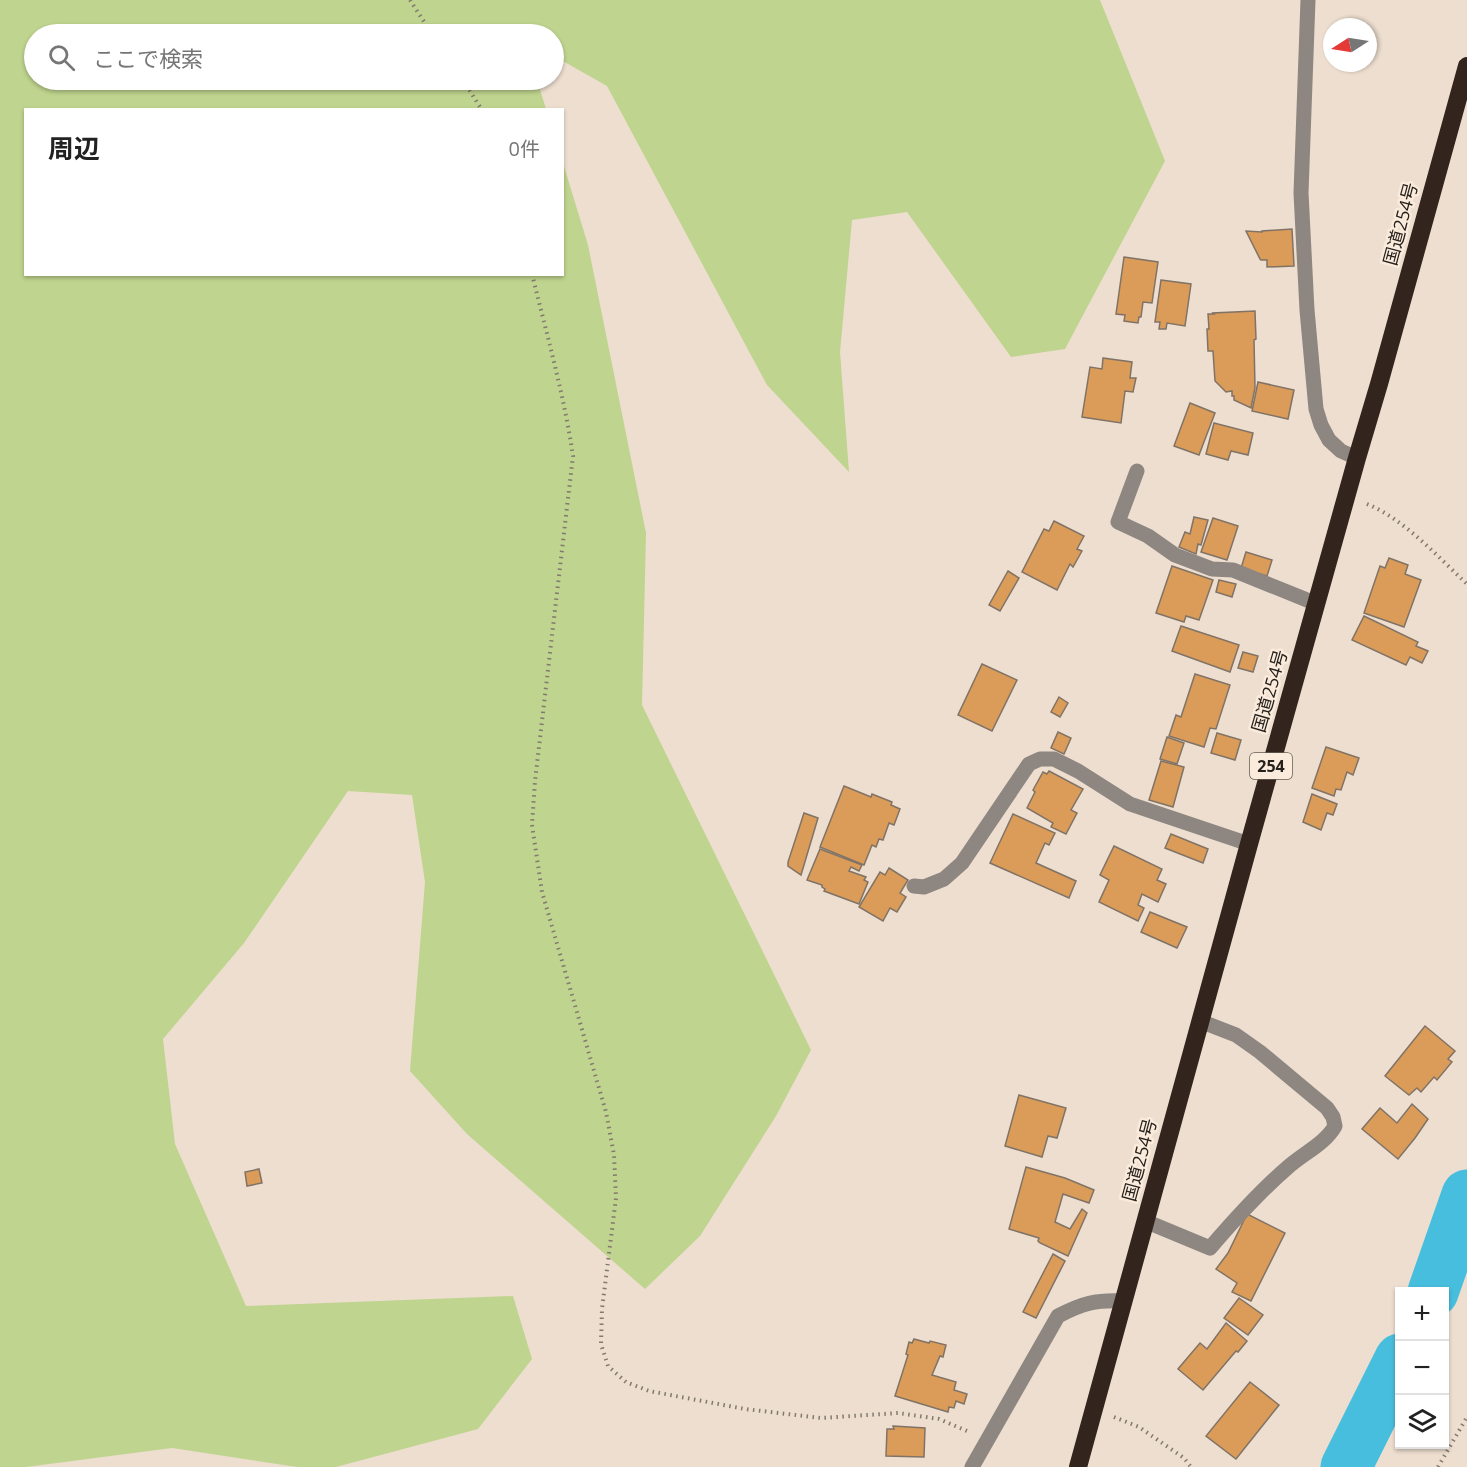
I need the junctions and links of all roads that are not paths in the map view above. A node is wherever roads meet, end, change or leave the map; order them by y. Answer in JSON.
{"nodes":[{"id":1,"x":1308,"y":0,"type":"edge"},
{"id":2,"x":1467,"y":66,"type":"edge"},
{"id":3,"x":1357,"y":458,"type":"junction"},
{"id":4,"x":1137,"y":471,"type":"dead end"},
{"id":5,"x":1317,"y":604,"type":"junction"},
{"id":6,"x":1249,"y":844,"type":"junction"},
{"id":7,"x":915,"y":886,"type":"dead end"},
{"id":8,"x":1200,"y":1021,"type":"junction"},
{"id":9,"x":1145,"y":1221,"type":"junction"},
{"id":10,"x":1123,"y":1301,"type":"junction"},
{"id":11,"x":972,"y":1467,"type":"edge"},
{"id":12,"x":1078,"y":1467,"type":"edge"}],
"edges":[{"from":1,"to":3,"type":"street"},
{"from":2,"to":3,"type":"highway","name":"国道254号","number":"254"},
{"from":3,"to":5,"type":"highway","name":"国道254号","number":"254"},
{"from":4,"to":5,"type":"street"},
{"from":5,"to":6,"type":"highway","name":"国道254号","number":"254"},
{"from":6,"to":7,"type":"street"},
{"from":6,"to":8,"type":"highway","name":"国道254号","number":"254"},
{"from":8,"to":9,"type":"highway","name":"国道254号","number":"254"},
{"from":8,"to":9,"type":"street"},
{"from":9,"to":10,"type":"highway","name":"国道254号","number":"254"},
{"from":10,"to":11,"type":"street"},
{"from":10,"to":12,"type":"highway","name":"国道254号","number":"254"}]}
